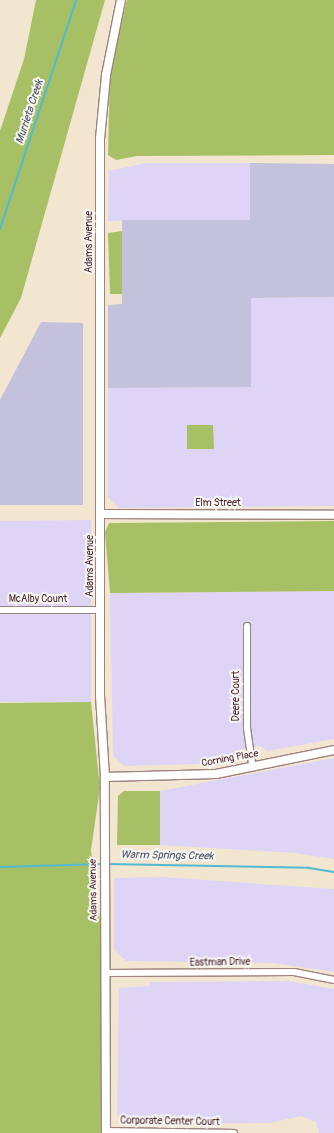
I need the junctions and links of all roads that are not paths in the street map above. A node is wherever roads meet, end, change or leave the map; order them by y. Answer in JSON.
{"nodes":[{"id":1,"x":121,"y":0,"type":"edge"},
{"id":2,"x":101,"y":514,"type":"junction"},
{"id":3,"x":334,"y":514,"type":"edge"},
{"id":4,"x":0,"y":610,"type":"edge"},
{"id":5,"x":100,"y":610,"type":"junction"},
{"id":6,"x":247,"y":626,"type":"dead end"},
{"id":7,"x":334,"y":750,"type":"edge"},
{"id":8,"x":252,"y":765,"type":"junction"},
{"id":9,"x":105,"y":777,"type":"junction"},
{"id":10,"x":106,"y":972,"type":"junction"},
{"id":11,"x":334,"y":980,"type":"edge"},
{"id":12,"x":106,"y":1132,"type":"edge"},
{"id":13,"x":234,"y":1133,"type":"edge"}],
"edges":[{"from":1,"to":2,"type":"street","name":"Adams Avenue"},
{"from":2,"to":3,"type":"street","name":"Elm Street"},
{"from":2,"to":5,"type":"street","name":"Adams Avenue"},
{"from":4,"to":5,"type":"street","name":"McAlby Count"},
{"from":5,"to":9,"type":"street","name":"Adams Avenue"},
{"from":6,"to":8,"type":"street","name":"Deere Court"},
{"from":7,"to":8,"type":"street","name":"Corning Place"},
{"from":8,"to":9,"type":"street","name":"Corning Place"},
{"from":9,"to":10,"type":"street","name":"Adams Avenue"},
{"from":10,"to":11,"type":"street","name":"Eastman Drive"},
{"from":10,"to":12,"type":"street","name":"Adams Avenue"},
{"from":12,"to":13,"type":"street","name":"Corporate Center Court"}]}
